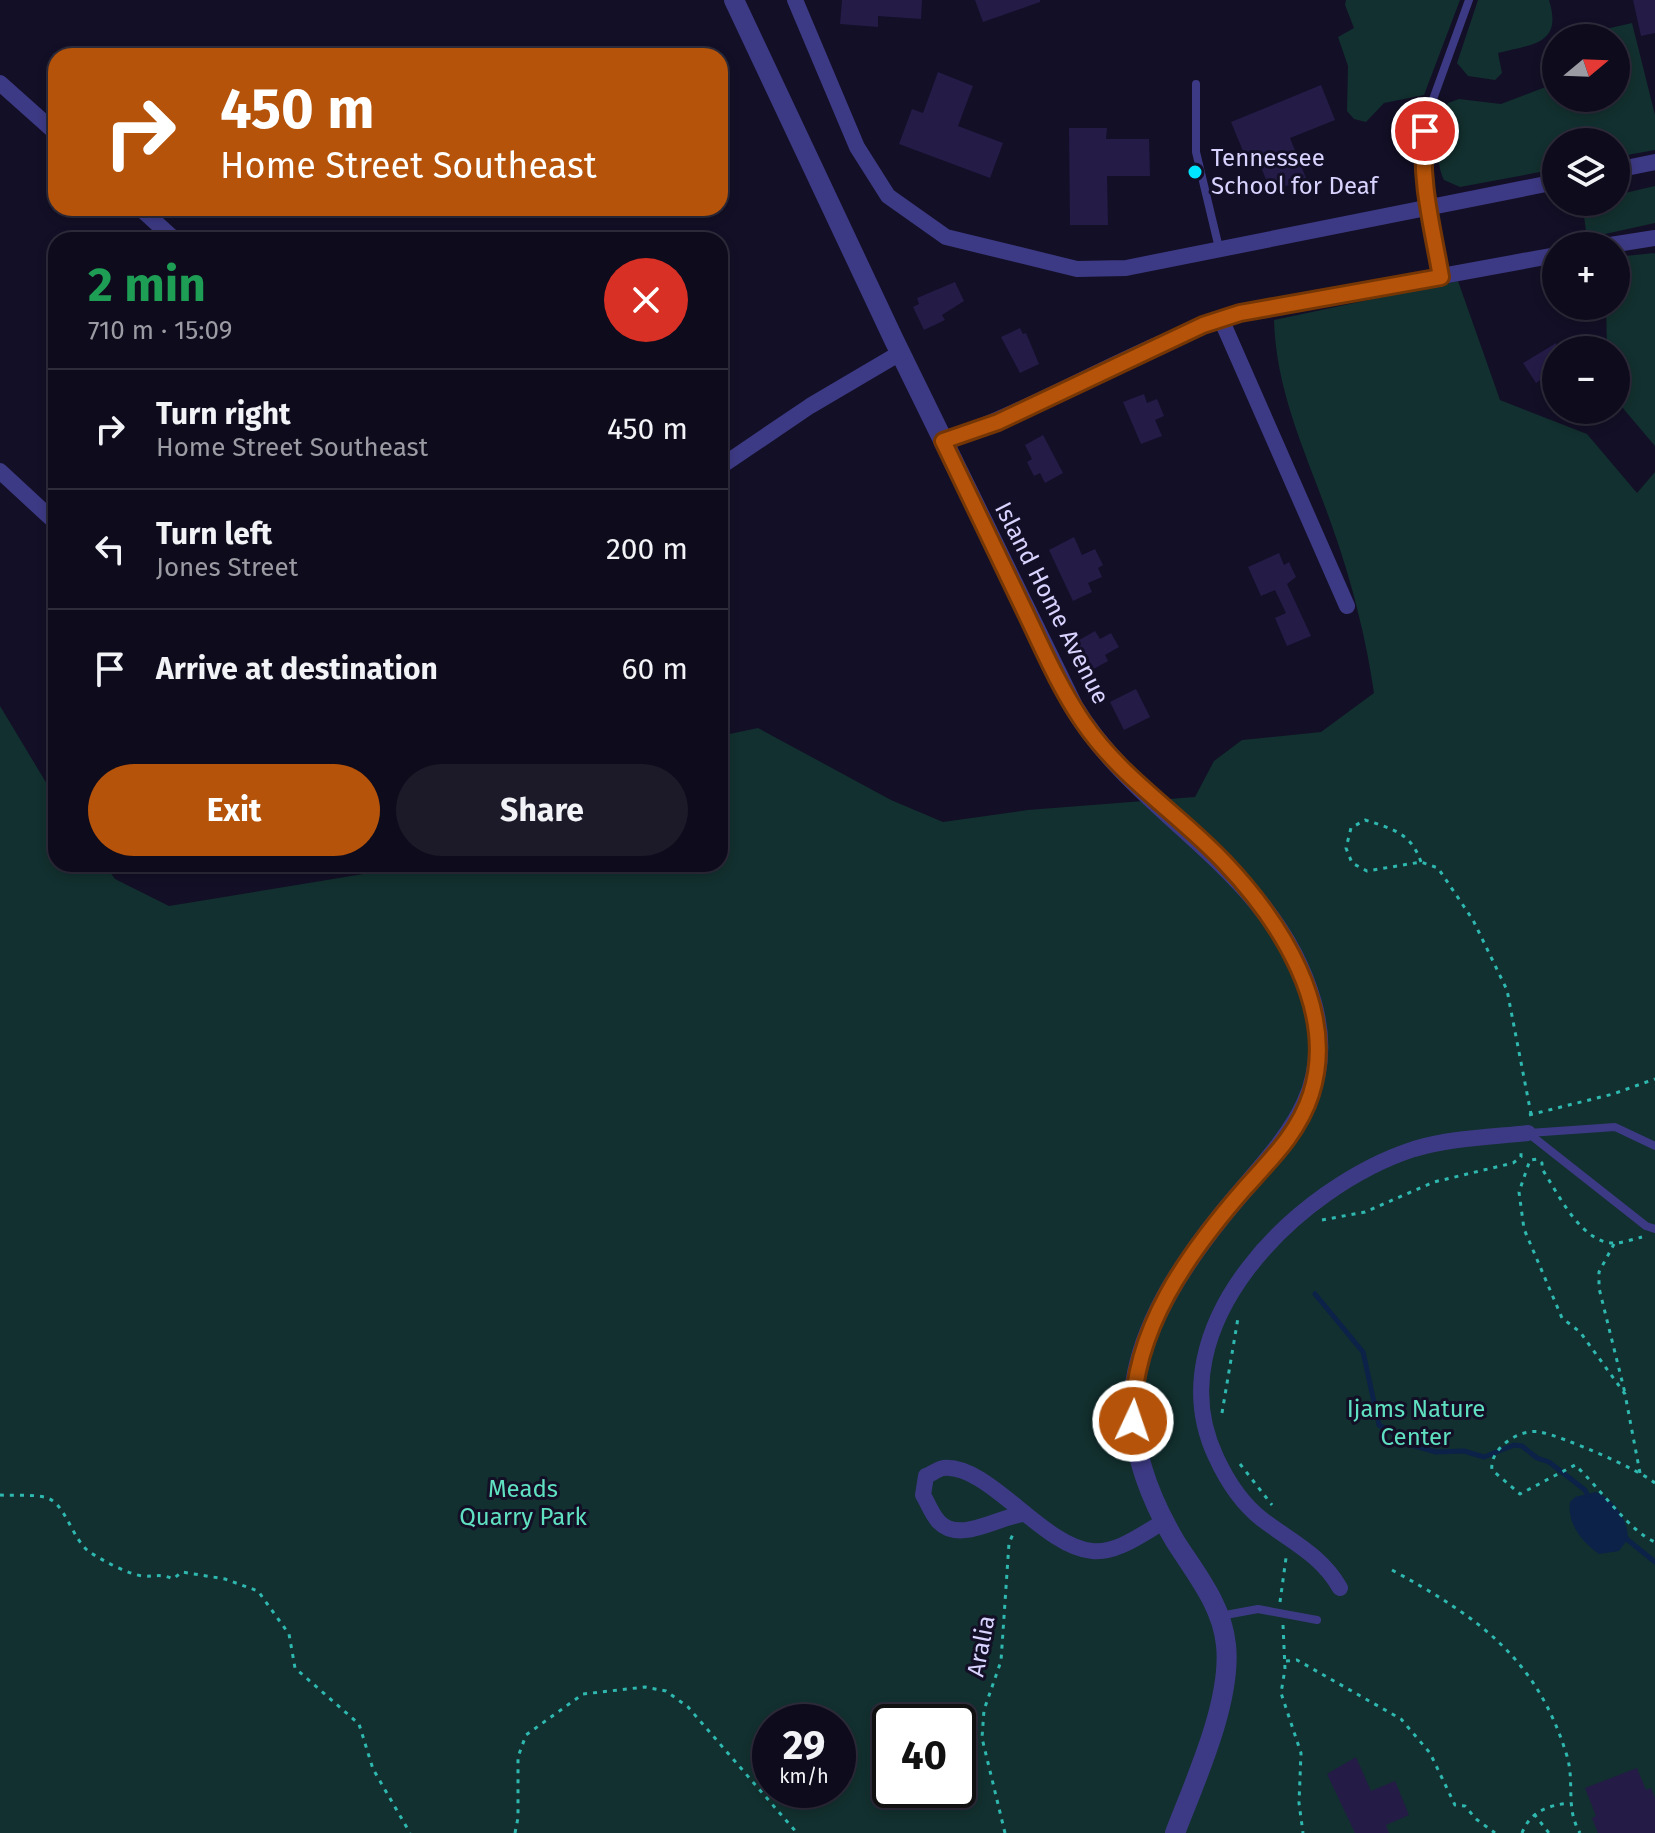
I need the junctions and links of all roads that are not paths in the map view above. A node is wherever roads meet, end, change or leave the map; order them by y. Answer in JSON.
{"nodes":[{"id":1,"x":734,"y":0,"type":"edge"},
{"id":2,"x":795,"y":0,"type":"edge"},
{"id":3,"x":1469,"y":0,"type":"edge"},
{"id":4,"x":0,"y":83,"type":"edge"},
{"id":5,"x":1196,"y":84,"type":"dead end"},
{"id":6,"x":48,"y":126,"type":"edge"},
{"id":7,"x":1655,"y":162,"type":"edge"},
{"id":8,"x":1630,"y":167,"type":"edge"},
{"id":9,"x":1542,"y":185,"type":"edge"},
{"id":10,"x":1429,"y":207,"type":"junction"},
{"id":11,"x":149,"y":216,"type":"edge"},
{"id":12,"x":166,"y":232,"type":"edge"},
{"id":13,"x":1655,"y":238,"type":"edge"},
{"id":14,"x":1630,"y":242,"type":"edge"},
{"id":15,"x":1219,"y":248,"type":"junction"},
{"id":16,"x":1542,"y":258,"type":"edge"},
{"id":17,"x":1441,"y":277,"type":"junction"},
{"id":18,"x":1221,"y":319,"type":"junction"},
{"id":19,"x":900,"y":353,"type":"junction"},
{"id":20,"x":943,"y":441,"type":"junction"},
{"id":21,"x":728,"y":462,"type":"edge"},
{"id":22,"x":0,"y":471,"type":"edge"},
{"id":23,"x":48,"y":516,"type":"edge"},
{"id":24,"x":1347,"y":606,"type":"dead end"},
{"id":25,"x":1523,"y":1133,"type":"junction"},
{"id":26,"x":1655,"y":1146,"type":"edge"},
{"id":27,"x":1652,"y":1231,"type":"edge"},
{"id":28,"x":1024,"y":1514,"type":"junction"},
{"id":29,"x":1165,"y":1521,"type":"junction"},
{"id":30,"x":1340,"y":1588,"type":"dead end"},
{"id":31,"x":1219,"y":1617,"type":"junction"},
{"id":32,"x":1317,"y":1620,"type":"dead end"},
{"id":33,"x":1175,"y":1833,"type":"edge"}],
"edges":[{"from":1,"to":19,"type":"street","name":"Island Home Avenue"},
{"from":2,"to":15,"type":"street"},
{"from":3,"to":10,"type":"lane"},
{"from":4,"to":6,"type":"street"},
{"from":5,"to":15,"type":"lane"},
{"from":7,"to":8,"type":"street"},
{"from":9,"to":10,"type":"street"},
{"from":10,"to":15,"type":"street"},
{"from":10,"to":17,"type":"lane"},
{"from":11,"to":12,"type":"street"},
{"from":13,"to":14,"type":"street"},
{"from":16,"to":17,"type":"street"},
{"from":17,"to":18,"type":"street"},
{"from":18,"to":20,"type":"street"},
{"from":18,"to":24,"type":"street"},
{"from":19,"to":20,"type":"street","name":"Island Home Avenue"},
{"from":19,"to":21,"type":"street"},
{"from":20,"to":29,"type":"street","name":"Island Home Avenue"},
{"from":22,"to":23,"type":"street"},
{"from":25,"to":26,"type":"lane"},
{"from":25,"to":27,"type":"lane"},
{"from":25,"to":30,"type":"street"},
{"from":28,"to":28,"type":"street"},
{"from":28,"to":29,"type":"street"},
{"from":29,"to":31,"type":"street","name":"Island Home Avenue"},
{"from":31,"to":32,"type":"lane"},
{"from":31,"to":33,"type":"street","name":"Island Home Avenue"}]}
